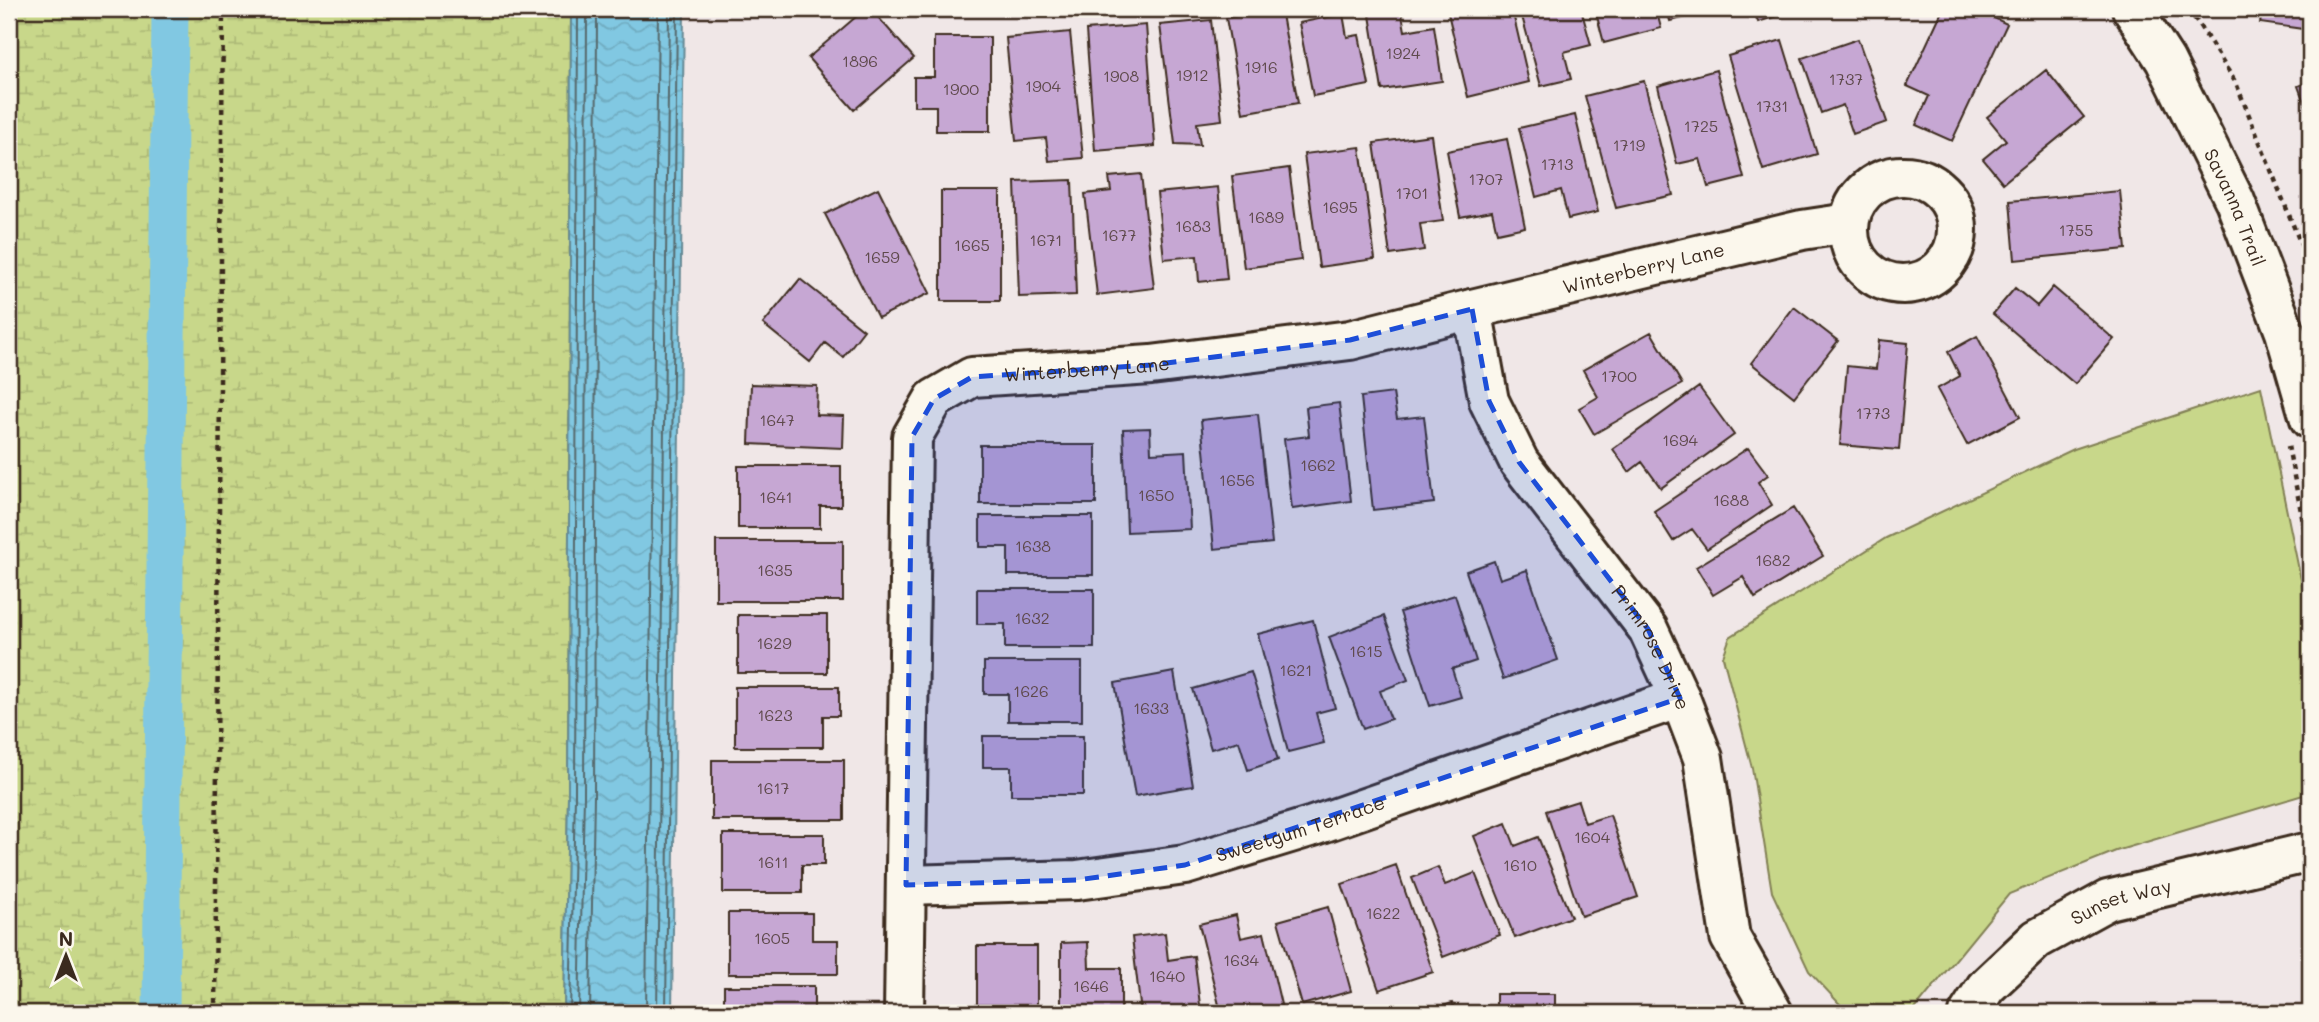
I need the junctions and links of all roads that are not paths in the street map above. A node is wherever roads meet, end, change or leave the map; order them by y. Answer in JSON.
{"nodes":[{"id":1,"x":2132,"y":9,"type":"edge"},
{"id":2,"x":1849,"y":223,"type":"dead end"},
{"id":3,"x":1472,"y":309,"type":"junction"},
{"id":4,"x":2310,"y":419,"type":"edge"},
{"id":5,"x":1680,"y":698,"type":"junction"},
{"id":6,"x":2310,"y":852,"type":"edge"},
{"id":7,"x":906,"y":885,"type":"junction"},
{"id":8,"x":904,"y":1013,"type":"edge"},
{"id":9,"x":1773,"y":1013,"type":"edge"},
{"id":10,"x":1969,"y":1013,"type":"edge"}],
"edges":[{"from":1,"to":4,"type":"street","name":"Savanna Trail"},
{"from":2,"to":3,"type":"street","name":"Winterberry Lane"},
{"from":3,"to":5,"type":"street","name":"Primrose Drive"},
{"from":3,"to":7,"type":"street","name":"Winterberry Lane"},
{"from":5,"to":7,"type":"street","name":"Sweetgum Terrace"},
{"from":5,"to":9,"type":"street","name":"Primrose Drive"},
{"from":6,"to":10,"type":"street","name":"Sunset Way"},
{"from":7,"to":8,"type":"street","name":"Winterberry Lane"}]}
